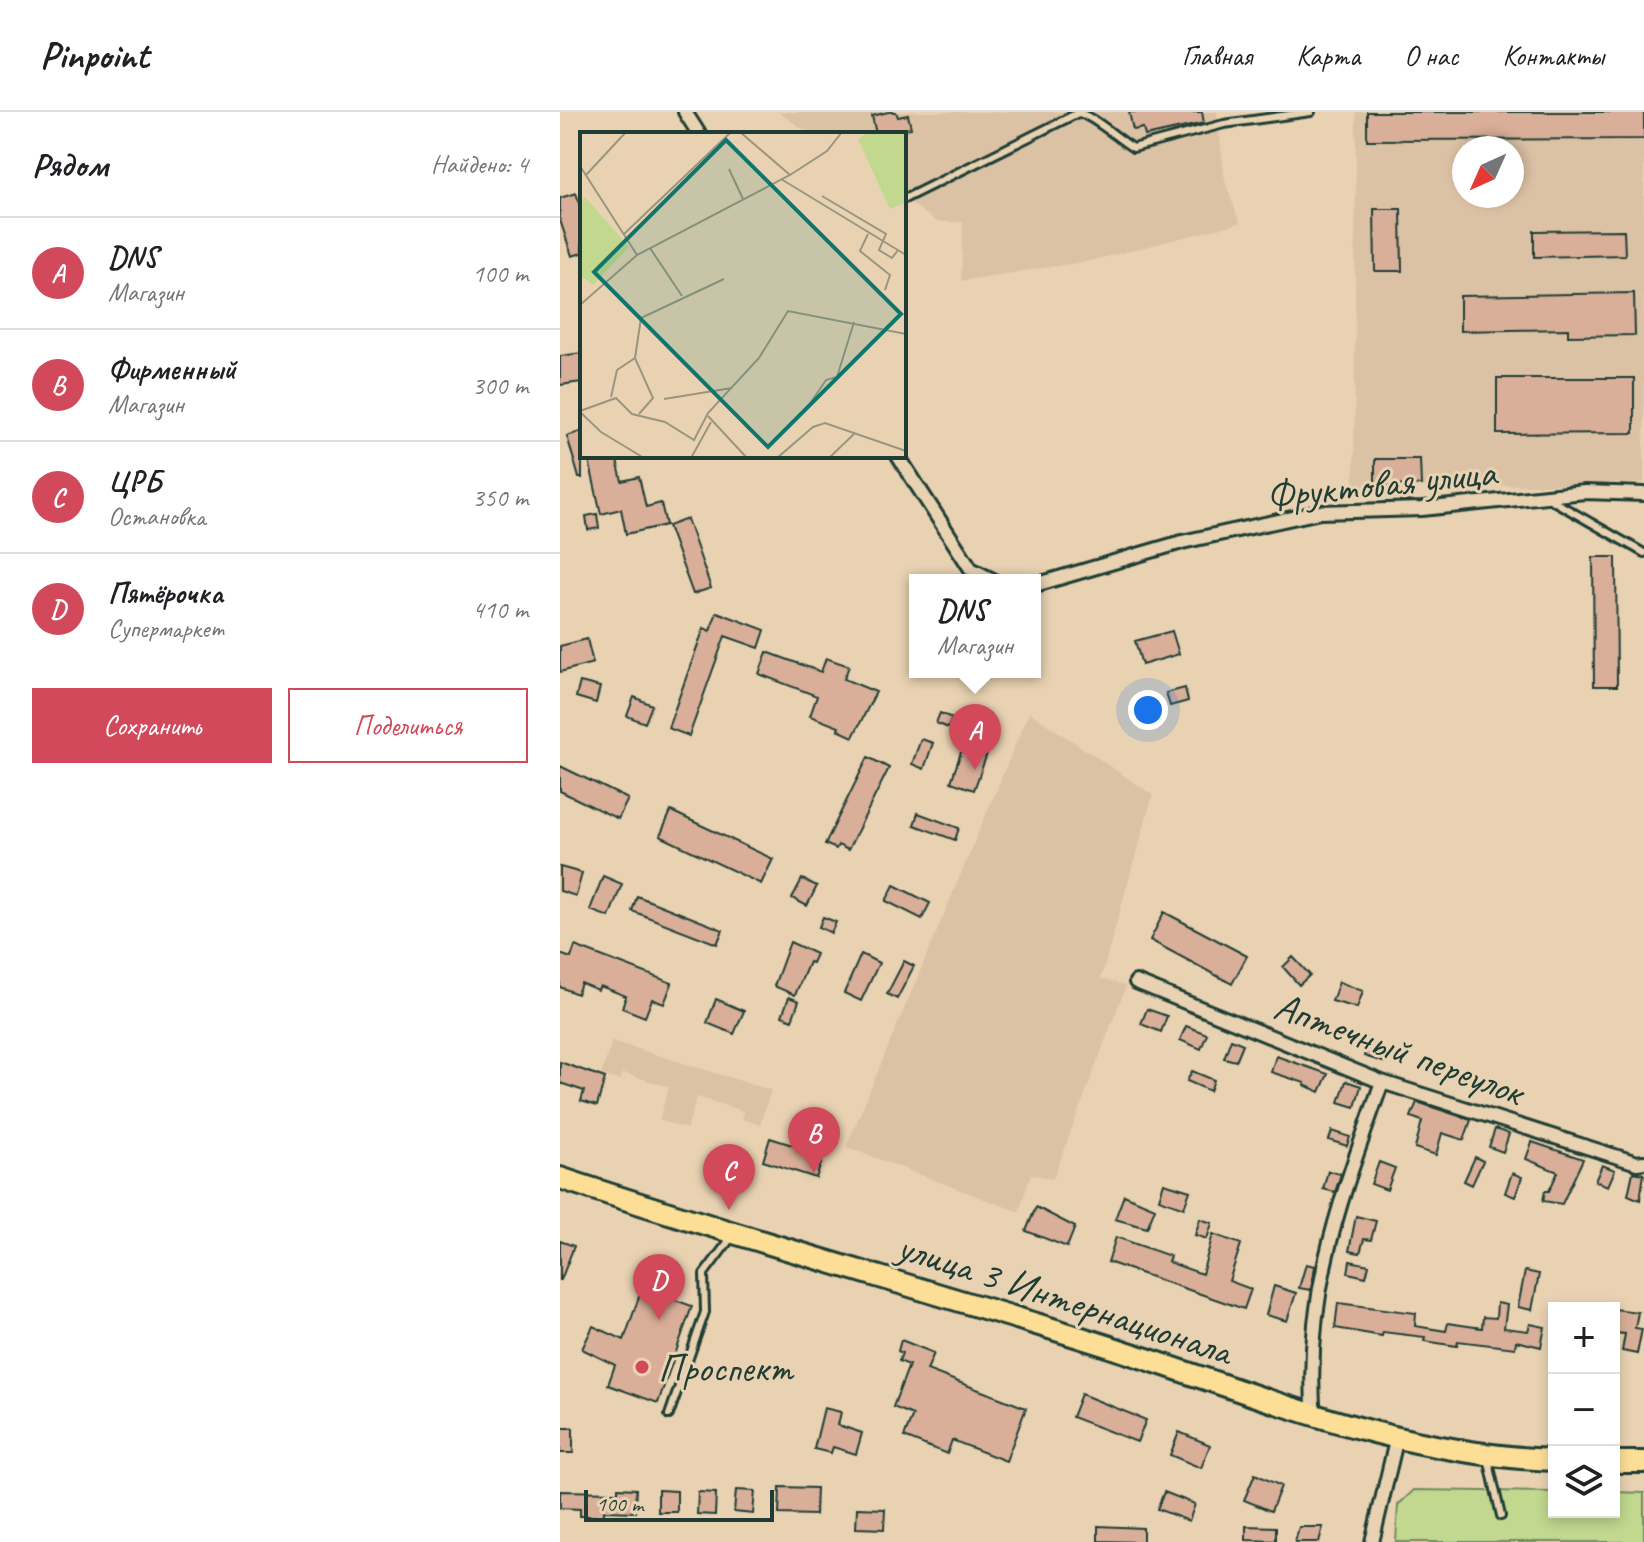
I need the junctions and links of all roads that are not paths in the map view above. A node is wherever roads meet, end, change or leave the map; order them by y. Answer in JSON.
{"nodes":[{"id":1,"x":685,"y":112,"type":"edge"},
{"id":2,"x":1311,"y":112,"type":"edge"},
{"id":3,"x":698,"y":132,"type":"edge"},
{"id":4,"x":906,"y":198,"type":"edge"},
{"id":5,"x":899,"y":458,"type":"edge"},
{"id":6,"x":1644,"y":494,"type":"edge"},
{"id":7,"x":1548,"y":498,"type":"junction"},
{"id":8,"x":1644,"y":553,"type":"edge"},
{"id":9,"x":981,"y":574,"type":"edge"},
{"id":10,"x":1041,"y":583,"type":"edge"},
{"id":11,"x":1136,"y":982,"type":"dead end"},
{"id":12,"x":1382,"y":1082,"type":"junction"},
{"id":13,"x":1644,"y":1162,"type":"edge"},
{"id":14,"x":560,"y":1178,"type":"edge"},
{"id":15,"x":733,"y":1235,"type":"junction"},
{"id":16,"x":669,"y":1415,"type":"dead end"},
{"id":17,"x":1314,"y":1418,"type":"junction"},
{"id":18,"x":1397,"y":1437,"type":"junction"},
{"id":19,"x":1487,"y":1455,"type":"junction"},
{"id":20,"x":1548,"y":1460,"type":"edge"},
{"id":21,"x":1620,"y":1462,"type":"edge"},
{"id":22,"x":1644,"y":1462,"type":"edge"},
{"id":23,"x":1501,"y":1516,"type":"dead end"},
{"id":24,"x":1372,"y":1542,"type":"edge"}],
"edges":[{"from":1,"to":3,"type":"street"},
{"from":2,"to":4,"type":"lane"},
{"from":5,"to":9,"type":"street"},
{"from":6,"to":7,"type":"street","name":"Фруктовая улица"},
{"from":7,"to":8,"type":"lane"},
{"from":7,"to":10,"type":"street","name":"Фруктовая улица"},
{"from":11,"to":12,"type":"street","name":"Аптечный переулок"},
{"from":12,"to":13,"type":"street","name":"Аптечный переулок"},
{"from":12,"to":17,"type":"street"},
{"from":14,"to":15,"type":"main road","name":"улица 3 Интернационала"},
{"from":15,"to":16,"type":"lane"},
{"from":15,"to":17,"type":"main road","name":"улица 3 Интернационала"},
{"from":17,"to":18,"type":"main road","name":"улица 3 Интернационала"},
{"from":18,"to":19,"type":"main road","name":"улица 3 Интернационала"},
{"from":18,"to":24,"type":"street"},
{"from":19,"to":20,"type":"main road","name":"улица 3 Интернационала"},
{"from":19,"to":23,"type":"lane"},
{"from":21,"to":22,"type":"main road"}]}
